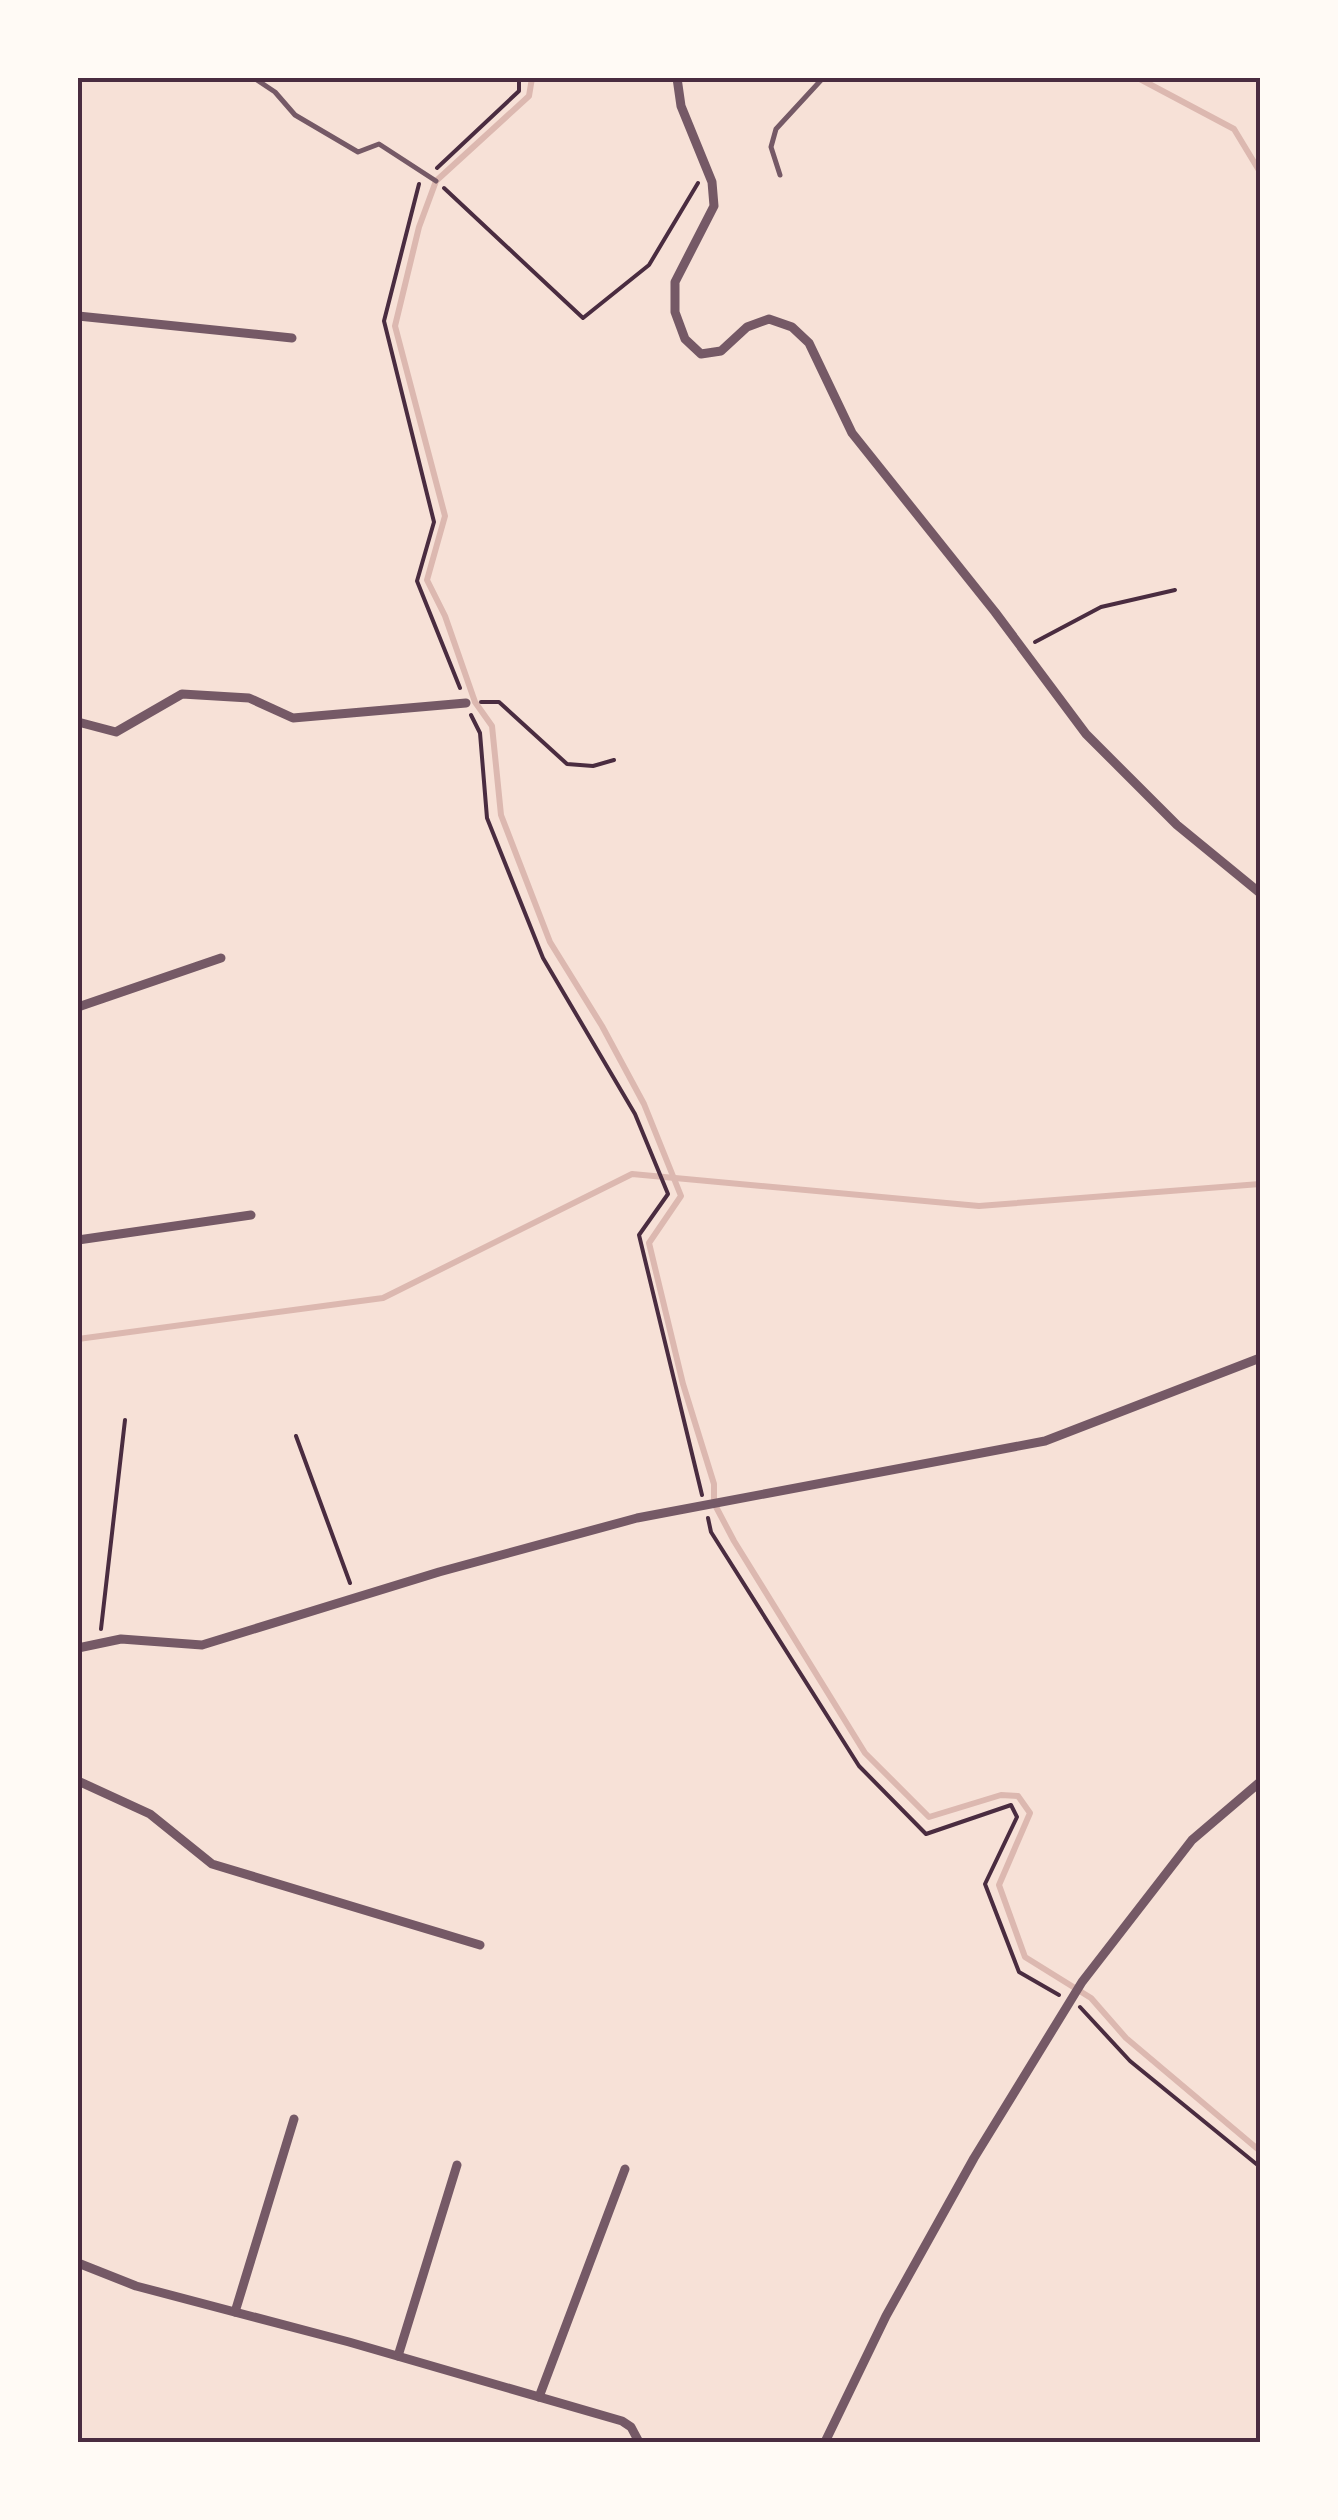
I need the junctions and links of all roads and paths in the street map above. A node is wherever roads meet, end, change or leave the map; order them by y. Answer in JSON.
{"nodes":[{"id":1,"x":254,"y":78,"type":"edge"},
{"id":2,"x":519,"y":78,"type":"edge"},
{"id":3,"x":676,"y":78,"type":"edge"},
{"id":4,"x":823,"y":78,"type":"edge"},
{"id":5,"x":1252,"y":78,"type":"edge"},
{"id":6,"x":1260,"y":79,"type":"edge"},
{"id":7,"x":705,"y":170,"type":"junction"},
{"id":8,"x":780,"y":175,"type":"dead end"},
{"id":9,"x":428,"y":176,"type":"junction"},
{"id":10,"x":436,"y":180,"type":"joint"},
{"id":11,"x":78,"y":316,"type":"edge"},
{"id":12,"x":292,"y":338,"type":"dead end"},
{"id":13,"x":1175,"y":590,"type":"dead end"},
{"id":14,"x":1022,"y":649,"type":"junction"},
{"id":15,"x":466,"y":703,"type":"junction"},
{"id":16,"x":78,"y":722,"type":"edge"},
{"id":17,"x":614,"y":760,"type":"dead end"},
{"id":18,"x":1260,"y":893,"type":"edge"},
{"id":19,"x":221,"y":958,"type":"dead end"},
{"id":20,"x":78,"y":1007,"type":"edge"},
{"id":21,"x":251,"y":1215,"type":"dead end"},
{"id":22,"x":78,"y":1240,"type":"edge"},
{"id":23,"x":1260,"y":1358,"type":"edge"},
{"id":24,"x":125,"y":1420,"type":"dead end"},
{"id":25,"x":296,"y":1436,"type":"dead end"},
{"id":26,"x":354,"y":1598,"type":"junction"},
{"id":27,"x":100,"y":1643,"type":"junction"},
{"id":28,"x":78,"y":1648,"type":"edge"},
{"id":29,"x":78,"y":1781,"type":"edge"},
{"id":30,"x":1260,"y":1782,"type":"edge"},
{"id":31,"x":480,"y":1946,"type":"dead end"},
{"id":32,"x":294,"y":2120,"type":"dead end"},
{"id":33,"x":457,"y":2165,"type":"dead end"},
{"id":34,"x":626,"y":2168,"type":"dead end"},
{"id":35,"x":78,"y":2263,"type":"edge"},
{"id":36,"x":235,"y":2312,"type":"junction"},
{"id":37,"x":398,"y":2356,"type":"junction"},
{"id":38,"x":539,"y":2397,"type":"junction"},
{"id":39,"x":639,"y":2442,"type":"edge"},
{"id":40,"x":824,"y":2442,"type":"edge"}],
"edges":[{"from":1,"to":9,"type":"lane"},
{"from":2,"to":9,"type":"path"},
{"from":3,"to":7,"type":"street"},
{"from":4,"to":8,"type":"lane"},
{"from":5,"to":6,"type":"lane"},
{"from":7,"to":10,"type":"path"},
{"from":7,"to":14,"type":"street"},
{"from":9,"to":10,"type":"lane"},
{"from":9,"to":15,"type":"path"},
{"from":11,"to":12,"type":"street"},
{"from":13,"to":14,"type":"path"},
{"from":14,"to":18,"type":"street"},
{"from":15,"to":16,"type":"street"},
{"from":15,"to":17,"type":"path"},
{"from":19,"to":20,"type":"street"},
{"from":21,"to":22,"type":"street"},
{"from":23,"to":26,"type":"street"},
{"from":24,"to":27,"type":"path"},
{"from":25,"to":26,"type":"path"},
{"from":26,"to":27,"type":"street"},
{"from":27,"to":28,"type":"street"},
{"from":29,"to":31,"type":"street"},
{"from":30,"to":40,"type":"street"},
{"from":32,"to":36,"type":"street"},
{"from":33,"to":37,"type":"street"},
{"from":34,"to":38,"type":"street"},
{"from":35,"to":36,"type":"street"},
{"from":36,"to":37,"type":"street"},
{"from":37,"to":38,"type":"street"},
{"from":38,"to":39,"type":"street"}]}
